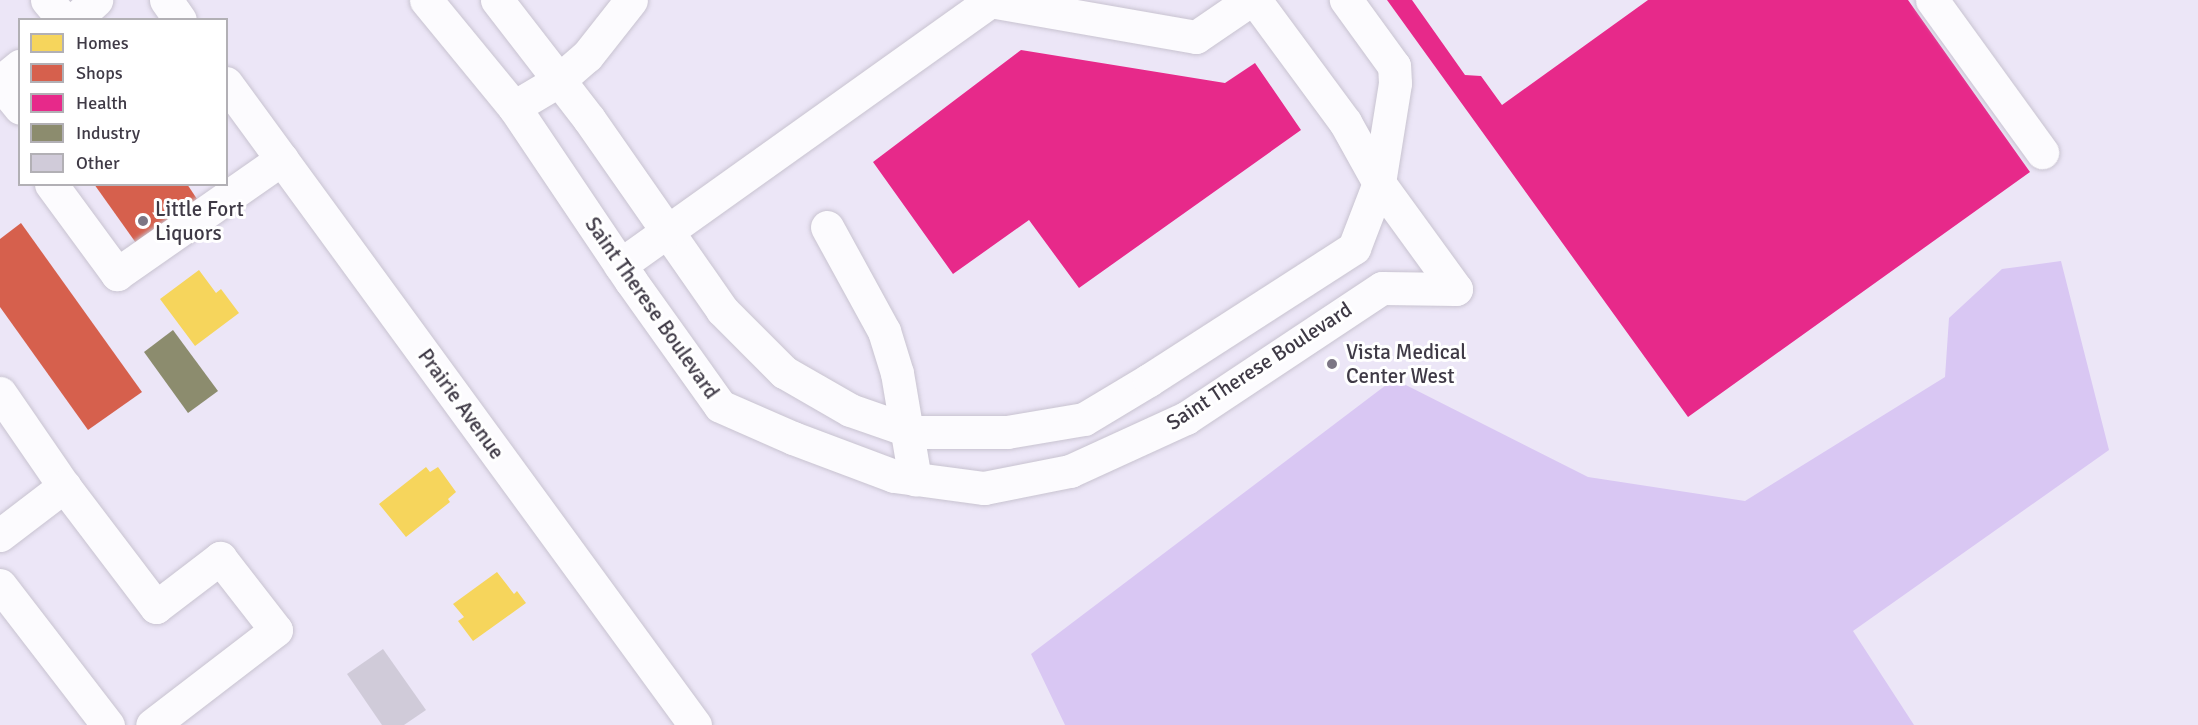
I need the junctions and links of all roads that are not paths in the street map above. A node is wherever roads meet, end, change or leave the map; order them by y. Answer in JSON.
{"nodes":[{"id":1,"x":47,"y":0,"type":"edge"},
{"id":2,"x":96,"y":0,"type":"edge"},
{"id":3,"x":166,"y":0,"type":"edge"},
{"id":4,"x":426,"y":0,"type":"edge"},
{"id":5,"x":497,"y":0,"type":"edge"},
{"id":6,"x":631,"y":0,"type":"edge"},
{"id":7,"x":1250,"y":0,"type":"edge"},
{"id":8,"x":1255,"y":0,"type":"edge"},
{"id":9,"x":1346,"y":0,"type":"edge"},
{"id":10,"x":1932,"y":0,"type":"edge"},
{"id":11,"x":62,"y":18,"type":"edge"},
{"id":12,"x":76,"y":18,"type":"edge"},
{"id":13,"x":179,"y":18,"type":"edge"},
{"id":14,"x":6,"y":73,"type":"edge"},
{"id":15,"x":558,"y":81,"type":"junction"},
{"id":16,"x":228,"y":86,"type":"edge"},
{"id":17,"x":18,"y":103,"type":"edge"},
{"id":18,"x":514,"y":107,"type":"junction"},
{"id":19,"x":2042,"y":152,"type":"dead end"},
{"id":20,"x":282,"y":159,"type":"junction"},
{"id":21,"x":1379,"y":183,"type":"junction"},
{"id":22,"x":52,"y":186,"type":"edge"},
{"id":23,"x":827,"y":227,"type":"dead end"},
{"id":24,"x":666,"y":232,"type":"junction"},
{"id":25,"x":620,"y":265,"type":"junction"},
{"id":26,"x":0,"y":393,"type":"edge"},
{"id":27,"x":907,"y":430,"type":"junction"},
{"id":28,"x":915,"y":479,"type":"junction"},
{"id":29,"x":64,"y":486,"type":"junction"},
{"id":30,"x":0,"y":535,"type":"edge"},
{"id":31,"x":0,"y":585,"type":"edge"},
{"id":32,"x":108,"y":725,"type":"edge"},
{"id":33,"x":152,"y":725,"type":"edge"},
{"id":34,"x":695,"y":725,"type":"edge"}],
"edges":[{"from":1,"to":11,"type":"street"},
{"from":2,"to":12,"type":"street"},
{"from":3,"to":13,"type":"street"},
{"from":4,"to":18,"type":"street","name":"Saint Therese Boulevard"},
{"from":5,"to":15,"type":"street"},
{"from":6,"to":15,"type":"street"},
{"from":7,"to":24,"type":"street"},
{"from":8,"to":21,"type":"street"},
{"from":9,"to":21,"type":"street"},
{"from":10,"to":19,"type":"street"},
{"from":14,"to":17,"type":"street"},
{"from":15,"to":18,"type":"street"},
{"from":15,"to":24,"type":"street"},
{"from":16,"to":20,"type":"street","name":"Prairie Avenue"},
{"from":18,"to":25,"type":"street","name":"Saint Therese Boulevard"},
{"from":20,"to":22,"type":"street"},
{"from":20,"to":34,"type":"street","name":"Prairie Avenue"},
{"from":21,"to":27,"type":"street"},
{"from":21,"to":28,"type":"street","name":"Saint Therese Boulevard"},
{"from":23,"to":27,"type":"street"},
{"from":24,"to":25,"type":"street"},
{"from":24,"to":27,"type":"street"},
{"from":25,"to":28,"type":"street","name":"Saint Therese Boulevard"},
{"from":26,"to":29,"type":"street"},
{"from":27,"to":28,"type":"street"},
{"from":29,"to":30,"type":"street"},
{"from":29,"to":33,"type":"street"},
{"from":31,"to":32,"type":"street"}]}
